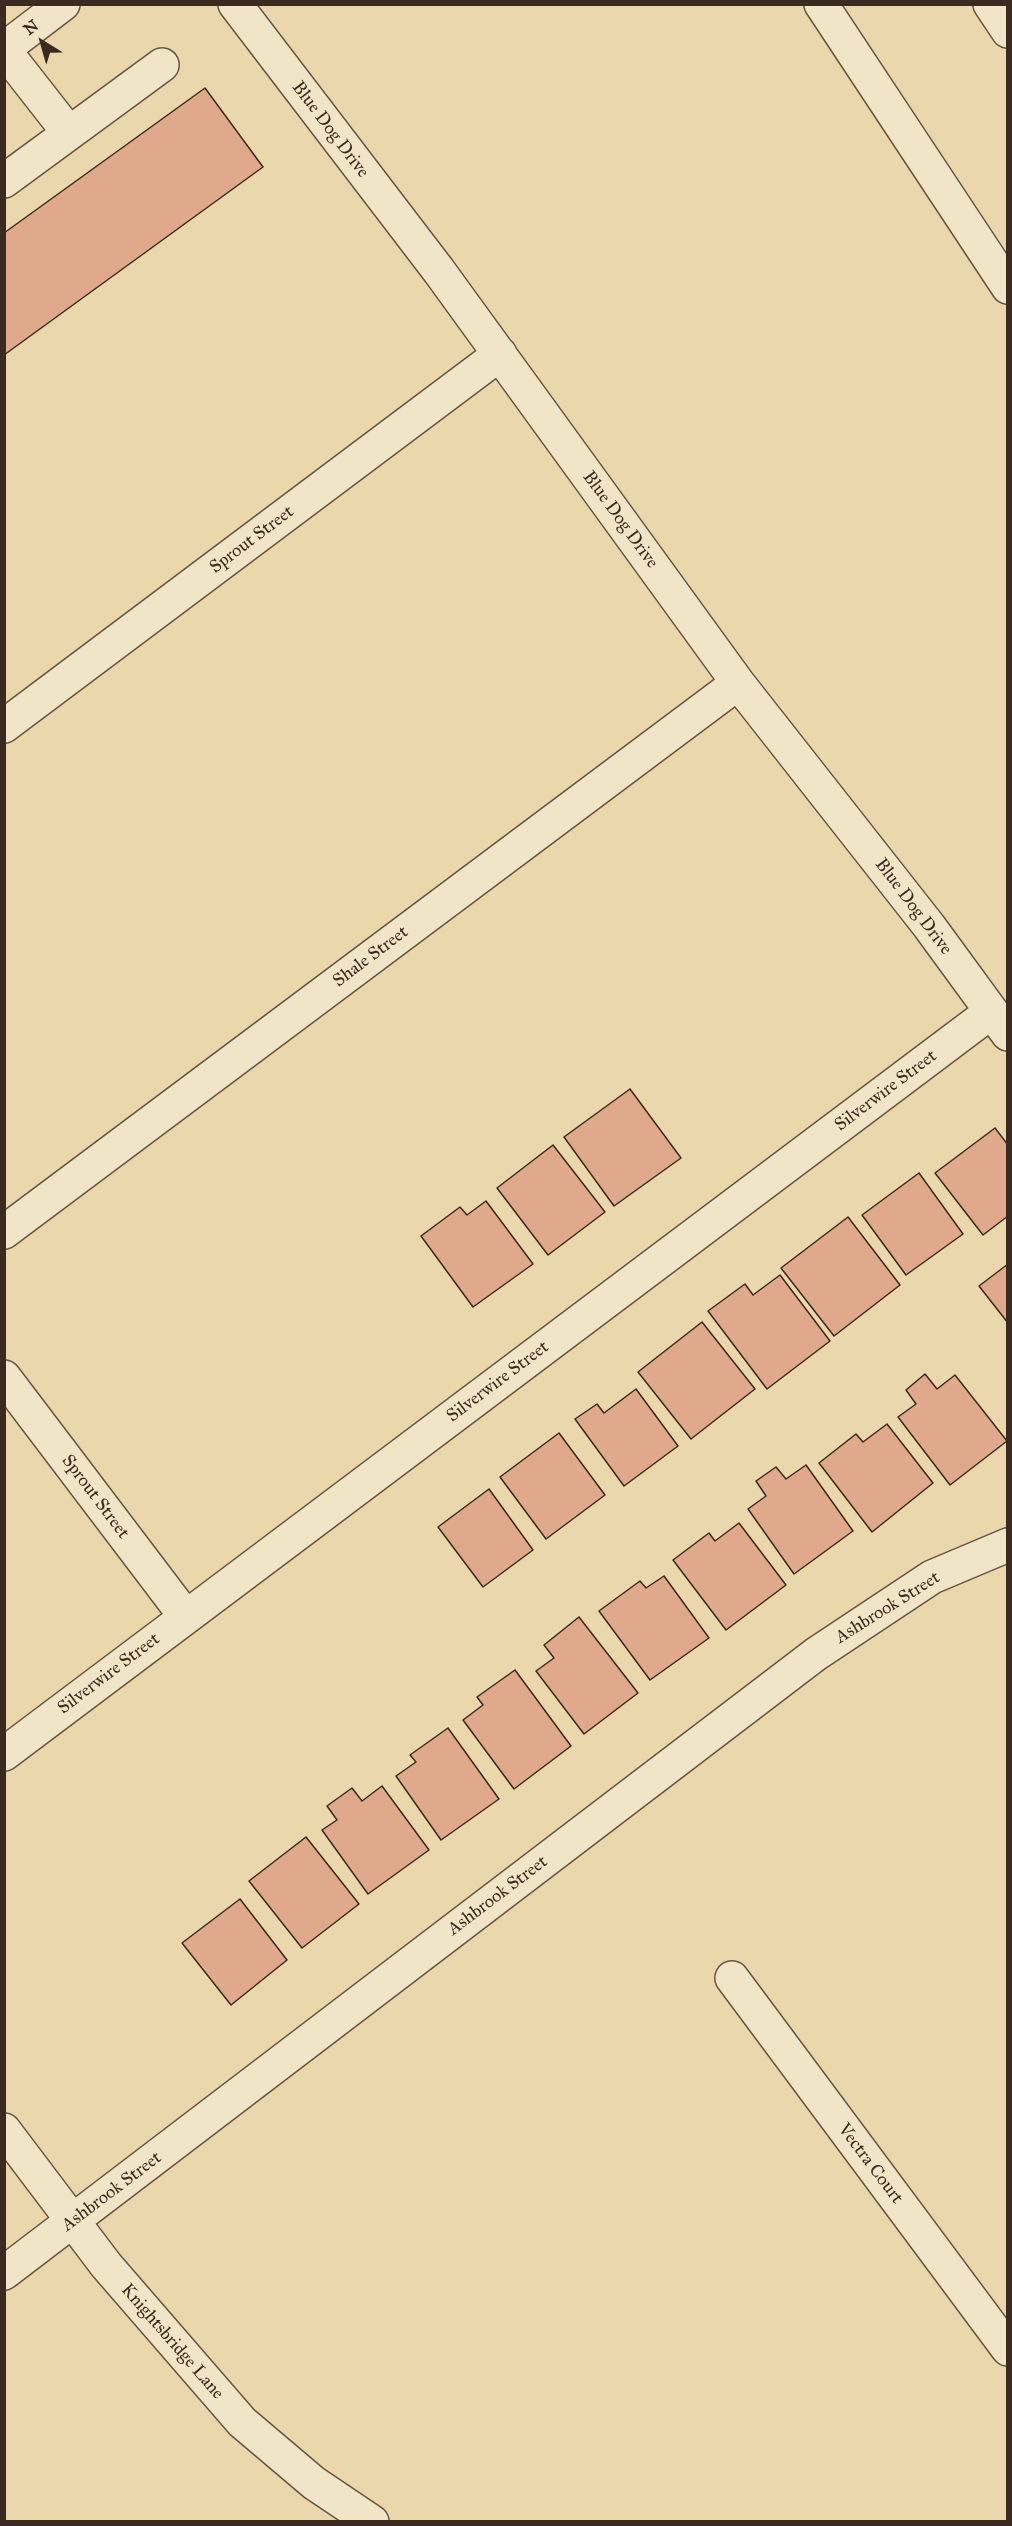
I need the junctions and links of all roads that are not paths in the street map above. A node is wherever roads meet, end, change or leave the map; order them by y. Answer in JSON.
{"nodes":[{"id":1,"x":63,"y":4,"type":"edge"},
{"id":2,"x":235,"y":4,"type":"edge"},
{"id":3,"x":821,"y":4,"type":"edge"},
{"id":4,"x":990,"y":4,"type":"edge"},
{"id":5,"x":1008,"y":31,"type":"edge"},
{"id":6,"x":4,"y":49,"type":"edge"},
{"id":7,"x":162,"y":65,"type":"dead end"},
{"id":8,"x":69,"y":133,"type":"junction"},
{"id":9,"x":4,"y":181,"type":"edge"},
{"id":10,"x":1008,"y":287,"type":"edge"},
{"id":11,"x":500,"y":354,"type":"junction"},
{"id":12,"x":738,"y":683,"type":"junction"},
{"id":13,"x":4,"y":726,"type":"edge"},
{"id":14,"x":1000,"y":1023,"type":"edge"},
{"id":15,"x":4,"y":1232,"type":"edge"},
{"id":16,"x":4,"y":1377,"type":"edge"},
{"id":17,"x":1008,"y":1545,"type":"edge"},
{"id":18,"x":186,"y":1617,"type":"junction"},
{"id":19,"x":4,"y":1754,"type":"edge"},
{"id":20,"x":732,"y":1978,"type":"dead end"},
{"id":21,"x":4,"y":2130,"type":"edge"},
{"id":22,"x":73,"y":2222,"type":"junction"},
{"id":23,"x":4,"y":2273,"type":"edge"},
{"id":24,"x":1008,"y":2349,"type":"edge"},
{"id":25,"x":372,"y":2522,"type":"edge"}],
"edges":[{"from":1,"to":6,"type":"street"},
{"from":2,"to":11,"type":"street","name":"Blue Dog Drive"},
{"from":3,"to":10,"type":"street"},
{"from":4,"to":5,"type":"street"},
{"from":6,"to":8,"type":"street"},
{"from":7,"to":8,"type":"street"},
{"from":8,"to":9,"type":"street"},
{"from":11,"to":12,"type":"street","name":"Blue Dog Drive"},
{"from":11,"to":13,"type":"street","name":"Sprout Street"},
{"from":12,"to":14,"type":"street","name":"Blue Dog Drive"},
{"from":12,"to":15,"type":"street","name":"Shale Street"},
{"from":14,"to":18,"type":"street","name":"Silverwire Street"},
{"from":16,"to":18,"type":"street","name":"Sprout Street"},
{"from":17,"to":22,"type":"street","name":"Ashbrook Street"},
{"from":18,"to":19,"type":"street","name":"Silverwire Street"},
{"from":20,"to":24,"type":"street","name":"Vectra Court"},
{"from":21,"to":22,"type":"street","name":"Knightsbridge Lane"},
{"from":22,"to":23,"type":"street","name":"Ashbrook Street"},
{"from":22,"to":25,"type":"street","name":"Knightsbridge Lane"}]}
